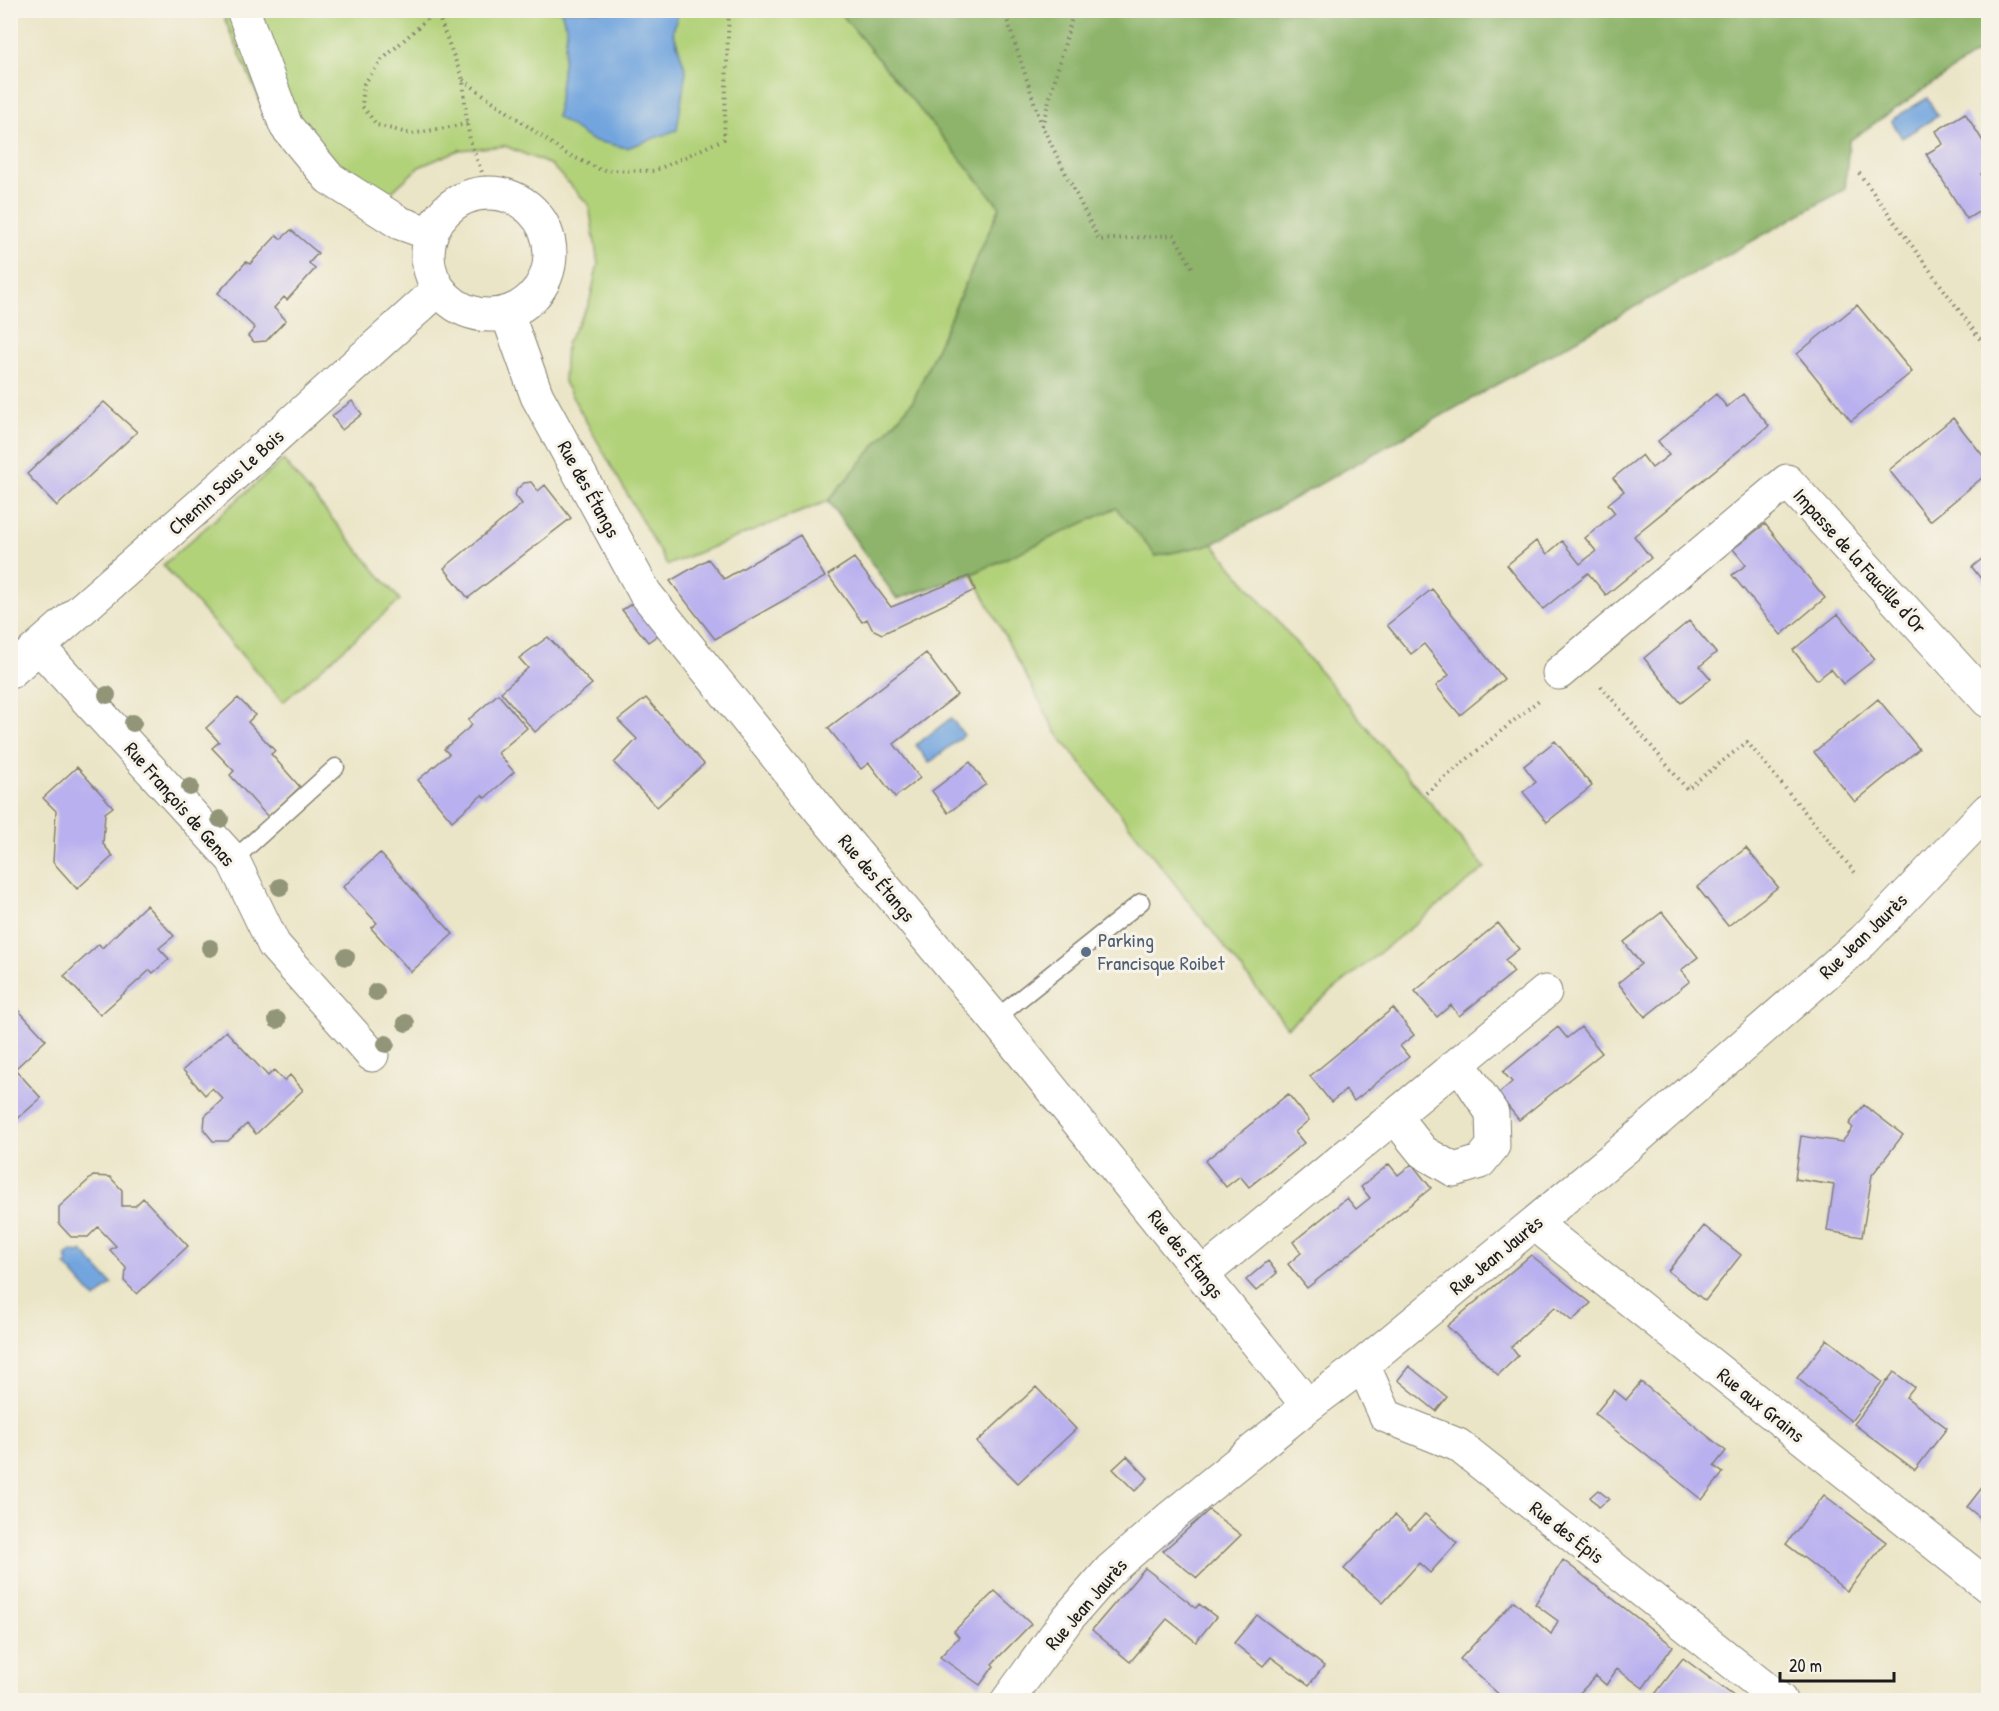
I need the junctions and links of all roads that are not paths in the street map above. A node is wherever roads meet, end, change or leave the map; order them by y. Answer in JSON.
{"nodes":[{"id":1,"x":243,"y":10,"type":"edge"},
{"id":2,"x":431,"y":234,"type":"junction"},
{"id":3,"x":439,"y":289,"type":"junction"},
{"id":4,"x":507,"y":313,"type":"junction"},
{"id":5,"x":39,"y":647,"type":"junction"},
{"id":6,"x":1568,"y":666,"type":"road end"},
{"id":7,"x":10,"y":672,"type":"edge"},
{"id":8,"x":1989,"y":702,"type":"edge"},
{"id":9,"x":336,"y":767,"type":"dead end"},
{"id":10,"x":1989,"y":810,"type":"edge"},
{"id":11,"x":233,"y":860,"type":"junction"},
{"id":12,"x":1141,"y":902,"type":"dead end"},
{"id":13,"x":1545,"y":992,"type":"dead end"},
{"id":14,"x":995,"y":1019,"type":"junction"},
{"id":15,"x":372,"y":1055,"type":"dead end"},
{"id":16,"x":1459,"y":1062,"type":"junction"},
{"id":17,"x":1394,"y":1116,"type":"junction"},
{"id":18,"x":1535,"y":1224,"type":"junction"},
{"id":19,"x":1203,"y":1274,"type":"junction"},
{"id":20,"x":1360,"y":1367,"type":"junction"},
{"id":21,"x":1308,"y":1406,"type":"junction"},
{"id":22,"x":1989,"y":1586,"type":"edge"},
{"id":23,"x":1008,"y":1701,"type":"edge"},
{"id":24,"x":1780,"y":1701,"type":"edge"}],
"edges":[{"from":1,"to":2,"type":"street"},
{"from":2,"to":3,"type":"street"},
{"from":2,"to":4,"type":"street"},
{"from":3,"to":4,"type":"street"},
{"from":3,"to":5,"type":"street","name":"Chemin Sous Le Bois"},
{"from":4,"to":14,"type":"street","name":"Rue des Étangs"},
{"from":5,"to":7,"type":"street","name":"Chemin Sous Le Bois"},
{"from":5,"to":11,"type":"street","name":"Rue François de Genas"},
{"from":6,"to":8,"type":"street","name":"Impasse de la Faucille d'Or"},
{"from":9,"to":11,"type":"lane"},
{"from":10,"to":18,"type":"street","name":"Rue Jean Jaurès"},
{"from":11,"to":15,"type":"street","name":"Rue François de Genas"},
{"from":12,"to":14,"type":"lane"},
{"from":13,"to":16,"type":"street"},
{"from":14,"to":19,"type":"street","name":"Rue des Étangs"},
{"from":16,"to":17,"type":"street"},
{"from":16,"to":17,"type":"street"},
{"from":17,"to":19,"type":"street"},
{"from":18,"to":20,"type":"street","name":"Rue Jean Jaurès"},
{"from":18,"to":22,"type":"street","name":"Rue aux Grains"},
{"from":19,"to":21,"type":"street","name":"Rue des Étangs"},
{"from":20,"to":21,"type":"street","name":"Rue Jean Jaurès"},
{"from":20,"to":24,"type":"street","name":"Rue des Épis"},
{"from":21,"to":23,"type":"street","name":"Rue Jean Jaurès"}]}
